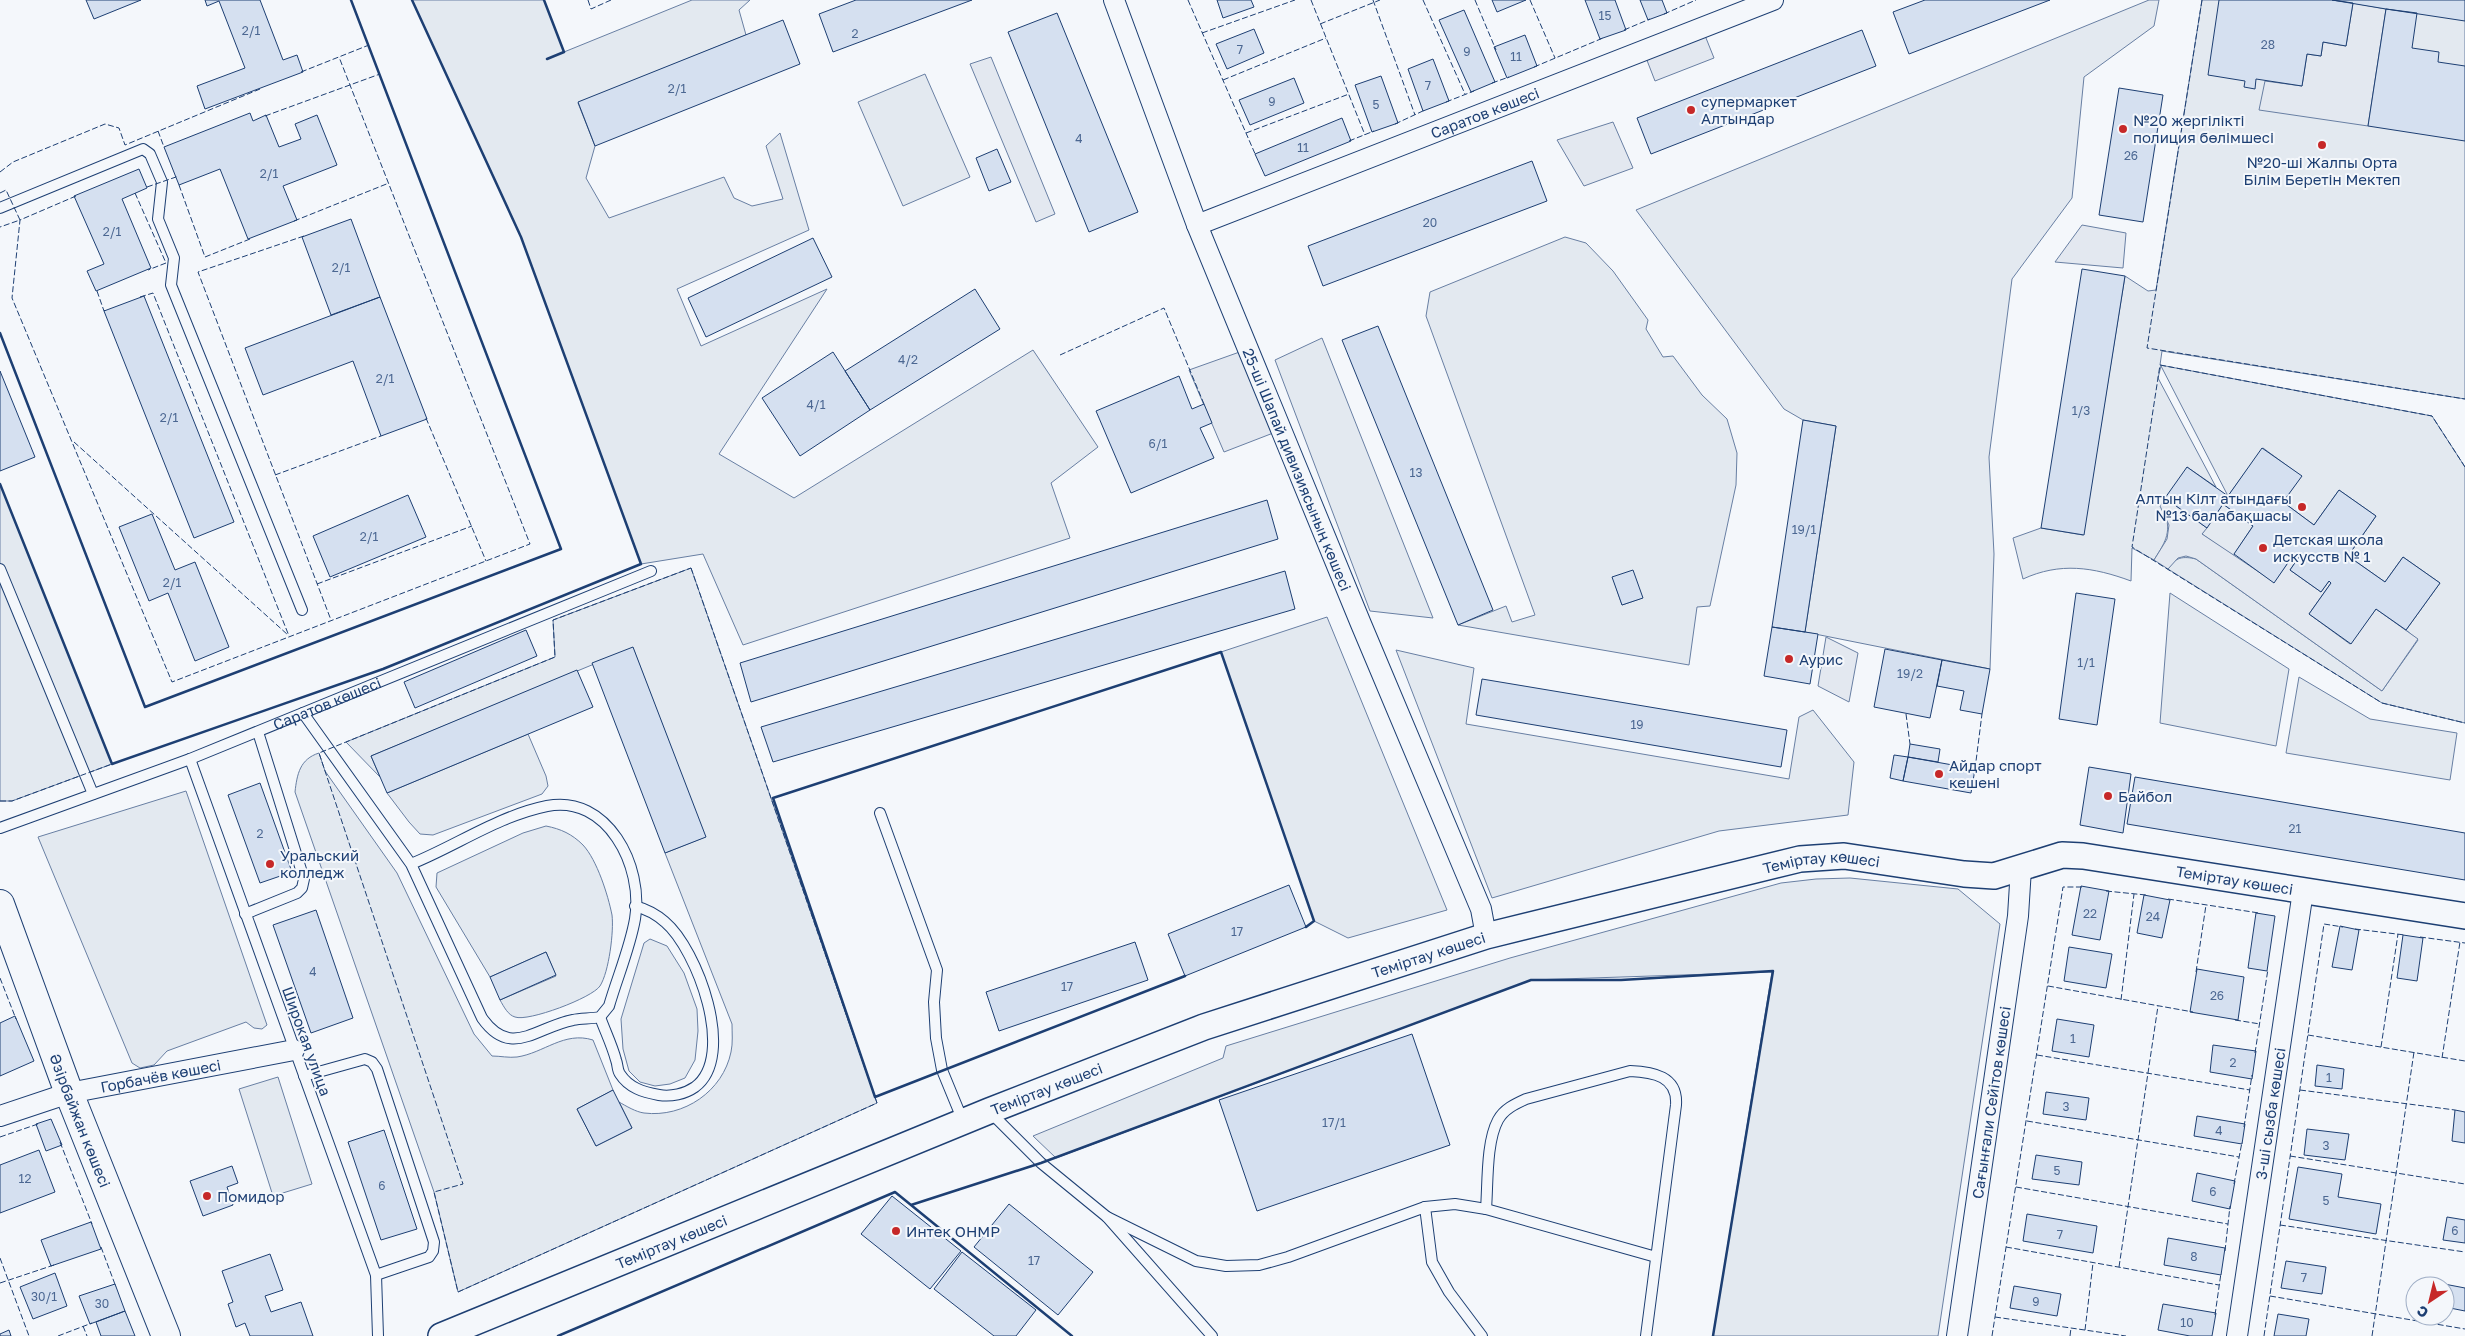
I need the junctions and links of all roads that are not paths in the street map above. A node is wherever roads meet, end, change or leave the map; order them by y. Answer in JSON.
{"nodes":[{"id":1,"x":1114,"y":0,"type":"edge"},
{"id":2,"x":1774,"y":0,"type":"edge"},
{"id":3,"x":0,"y":208,"type":"edge"},
{"id":4,"x":1197,"y":225,"type":"junction"},
{"id":5,"x":0,"y":569,"type":"edge"},
{"id":6,"x":651,"y":571,"type":"dead end"},
{"id":7,"x":302,"y":610,"type":"dead end"},
{"id":8,"x":303,"y":713,"type":"junction"},
{"id":9,"x":258,"y":732,"type":"junction"},
{"id":10,"x":190,"y":759,"type":"junction"},
{"id":11,"x":92,"y":794,"type":"junction"},
{"id":12,"x":880,"y":814,"type":"dead end"},
{"id":13,"x":0,"y":828,"type":"edge"},
{"id":14,"x":411,"y":864,"type":"junction"},
{"id":15,"x":2020,"y":868,"type":"junction"},
{"id":16,"x":2302,"y":891,"type":"junction"},
{"id":17,"x":0,"y":904,"type":"edge"},
{"id":18,"x":635,"y":906,"type":"junction"},
{"id":19,"x":245,"y":914,"type":"junction"},
{"id":20,"x":2465,"y":916,"type":"edge"},
{"id":21,"x":1486,"y":936,"type":"junction"},
{"id":22,"x":600,"y":1017,"type":"junction"},
{"id":23,"x":294,"y":1050,"type":"junction"},
{"id":24,"x":304,"y":1076,"type":"junction"},
{"id":25,"x":69,"y":1093,"type":"junction"},
{"id":26,"x":990,"y":1111,"type":"junction"},
{"id":27,"x":0,"y":1116,"type":"edge"},
{"id":28,"x":963,"y":1122,"type":"junction"},
{"id":29,"x":1425,"y":1207,"type":"junction"},
{"id":30,"x":1486,"y":1209,"type":"junction"},
{"id":31,"x":1107,"y":1217,"type":"junction"},
{"id":32,"x":1656,"y":1257,"type":"junction"},
{"id":33,"x":376,"y":1275,"type":"junction"},
{"id":34,"x":166,"y":1336,"type":"edge"},
{"id":35,"x":378,"y":1336,"type":"edge"},
{"id":36,"x":441,"y":1336,"type":"edge"},
{"id":37,"x":1212,"y":1336,"type":"edge"},
{"id":38,"x":1482,"y":1336,"type":"edge"},
{"id":39,"x":1646,"y":1336,"type":"edge"},
{"id":40,"x":1957,"y":1336,"type":"edge"},
{"id":41,"x":2237,"y":1336,"type":"edge"}],
"edges":[{"from":1,"to":4,"type":"street","name":"25-ші Шапай дивизиясының көшесі"},
{"from":2,"to":4,"type":"street","name":"Саратов көшесі"},
{"from":3,"to":7,"type":"lane"},
{"from":4,"to":21,"type":"street","name":"25-ші Шапай дивизиясының көшесі"},
{"from":5,"to":11,"type":"lane"},
{"from":6,"to":8,"type":"lane","name":"Саратов көшесі"},
{"from":8,"to":9,"type":"lane","name":"Саратов көшесі"},
{"from":8,"to":14,"type":"lane"},
{"from":9,"to":10,"type":"lane","name":"Саратов көшесі"},
{"from":9,"to":19,"type":"lane"},
{"from":10,"to":11,"type":"lane","name":"Саратов көшесі"},
{"from":10,"to":19,"type":"lane","name":"Широкая улица"},
{"from":11,"to":13,"type":"lane","name":"Саратов көшесі"},
{"from":12,"to":28,"type":"lane"},
{"from":14,"to":18,"type":"lane"},
{"from":14,"to":22,"type":"lane"},
{"from":15,"to":16,"type":"street","name":"Теміртау көшесі"},
{"from":15,"to":21,"type":"street","name":"Теміртау көшесі"},
{"from":15,"to":40,"type":"street","name":"Сағынғали Сейітов көшесі"},
{"from":16,"to":20,"type":"street","name":"Теміртау көшесі"},
{"from":16,"to":41,"type":"street","name":"3-ші сызба көшесі"},
{"from":17,"to":25,"type":"main road","name":"Әзірбайжан көшесі"},
{"from":18,"to":22,"type":"lane"},
{"from":18,"to":22,"type":"lane"},
{"from":19,"to":23,"type":"lane","name":"Широкая улица"},
{"from":21,"to":26,"type":"street","name":"Теміртау көшесі"},
{"from":23,"to":24,"type":"lane","name":"Широкая улица"},
{"from":23,"to":25,"type":"street","name":"Горбачёв көшесі"},
{"from":24,"to":33,"type":"lane","name":"Широкая улица"},
{"from":24,"to":33,"type":"lane"},
{"from":25,"to":27,"type":"street","name":"Горбачёв көшесі"},
{"from":25,"to":34,"type":"main road","name":"Әзірбайжан көшесі"},
{"from":26,"to":28,"type":"street","name":"Теміртау көшесі"},
{"from":26,"to":31,"type":"lane"},
{"from":28,"to":36,"type":"street","name":"Теміртау көшесі"},
{"from":29,"to":30,"type":"lane"},
{"from":29,"to":31,"type":"lane"},
{"from":29,"to":38,"type":"lane"},
{"from":30,"to":32,"type":"lane"},
{"from":30,"to":32,"type":"lane"},
{"from":31,"to":37,"type":"lane"},
{"from":32,"to":39,"type":"lane"},
{"from":33,"to":35,"type":"lane","name":"Широкая улица"}]}
